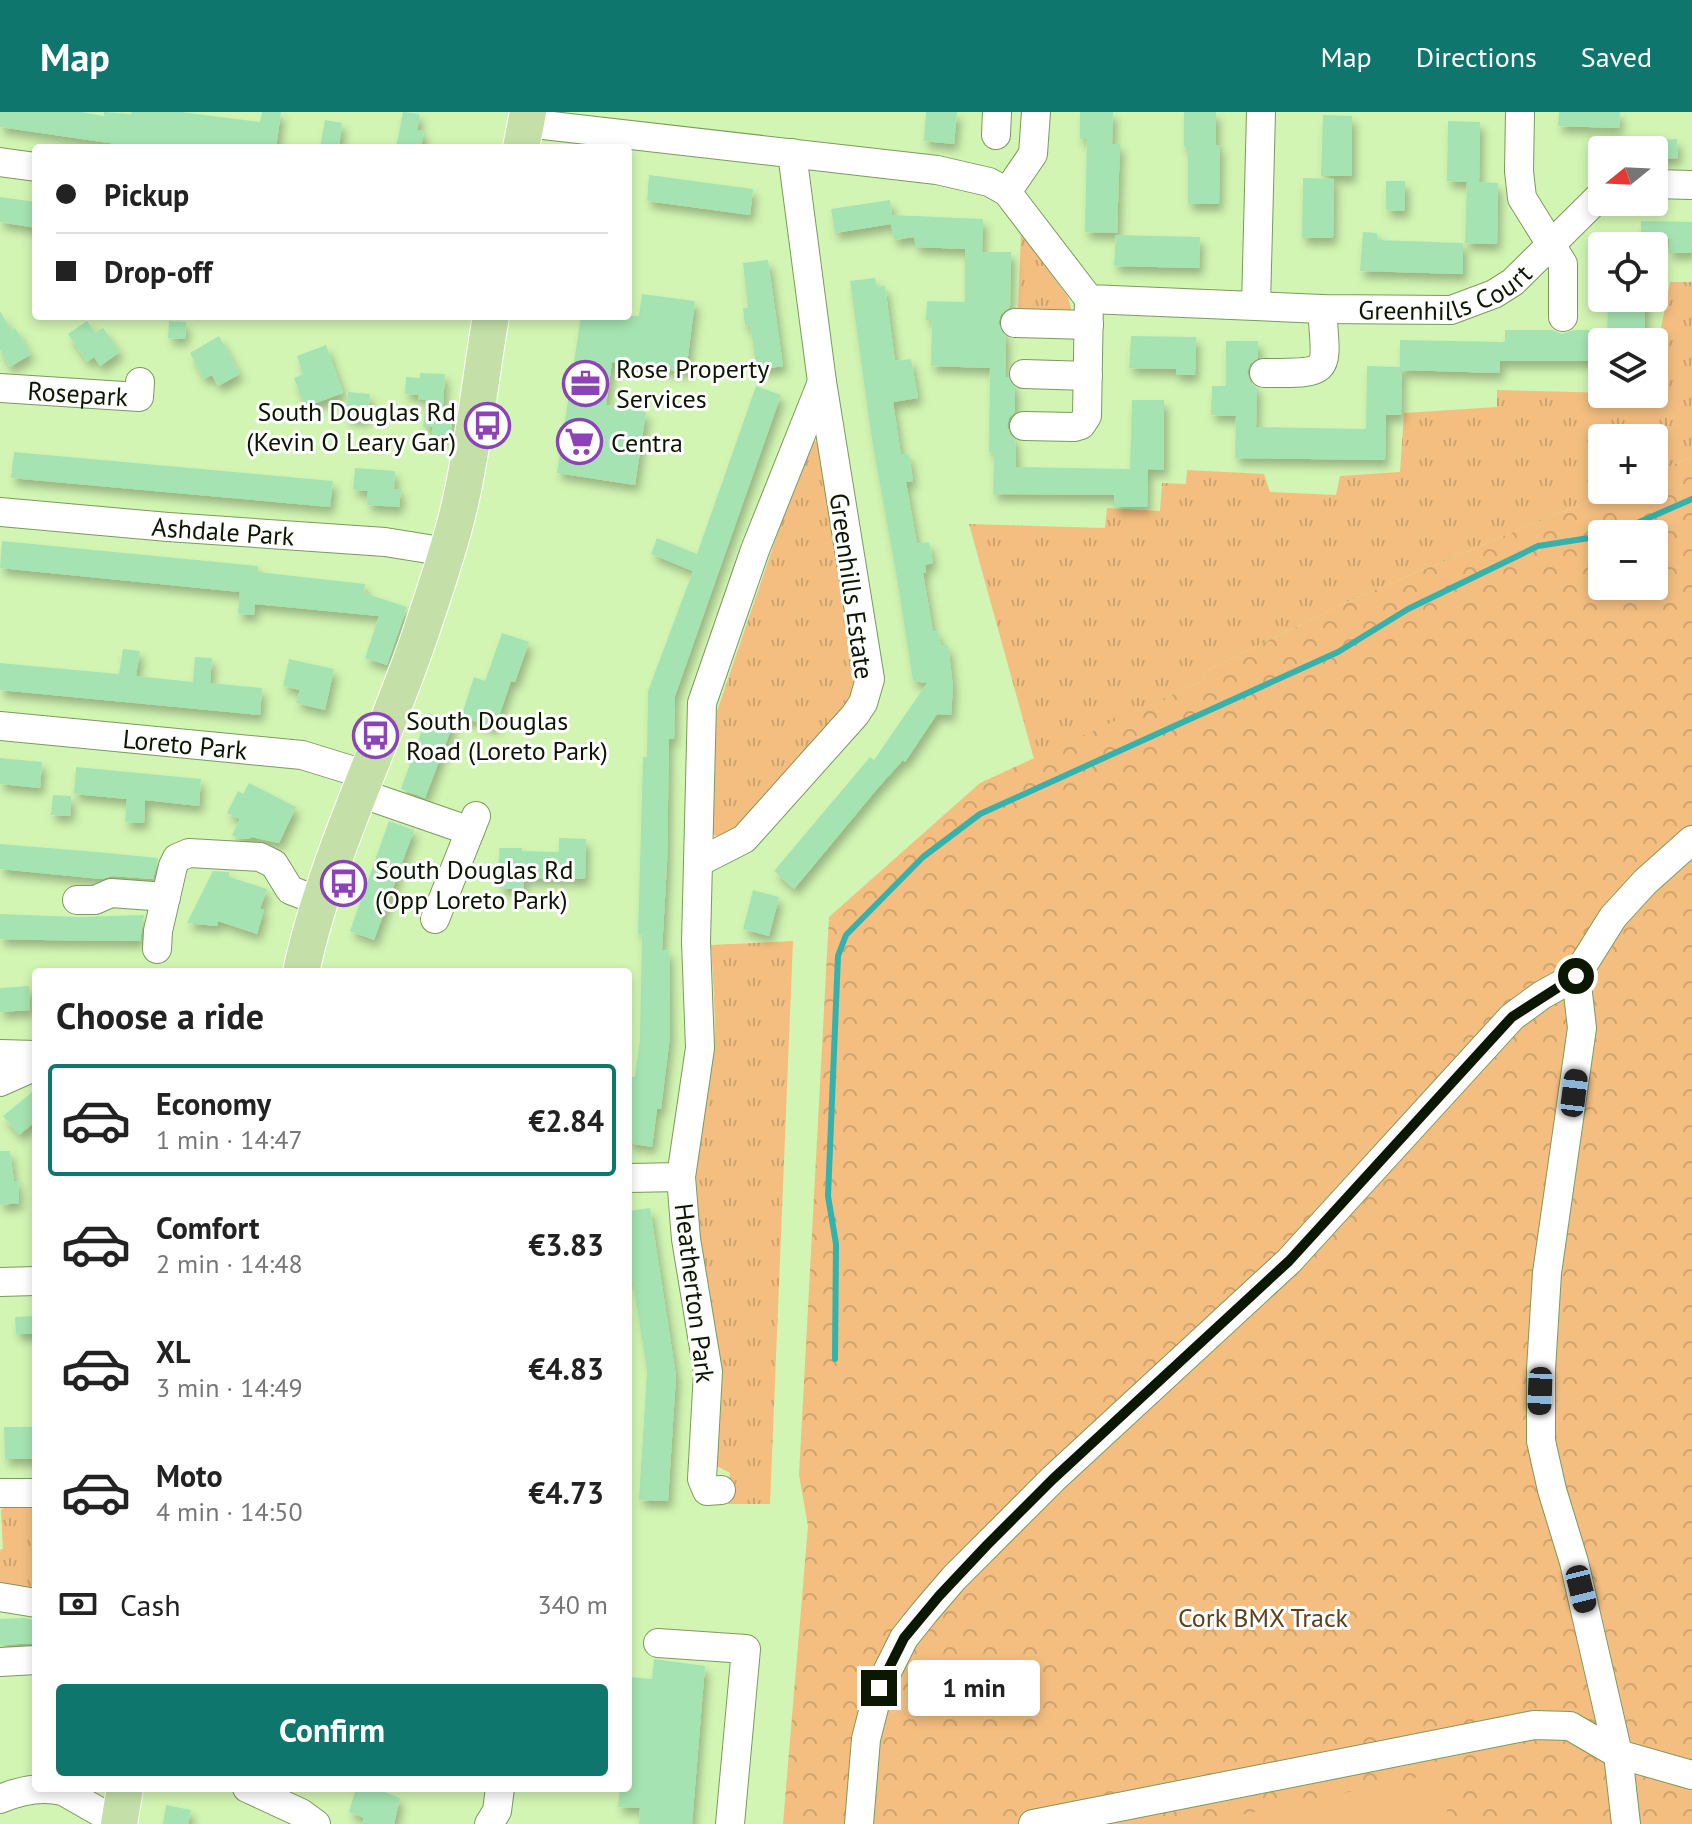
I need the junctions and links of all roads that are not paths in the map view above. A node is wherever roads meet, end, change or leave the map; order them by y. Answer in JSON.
{"nodes":[{"id":1,"x":1036,"y":112,"type":"edge"},
{"id":2,"x":1261,"y":112,"type":"edge"},
{"id":3,"x":1520,"y":112,"type":"edge"},
{"id":4,"x":644,"y":124,"type":"edge"},
{"id":5,"x":525,"y":128,"type":"edge"},
{"id":6,"x":792,"y":153,"type":"junction"},
{"id":7,"x":0,"y":162,"type":"edge"},
{"id":8,"x":32,"y":166,"type":"edge"},
{"id":9,"x":1668,"y":184,"type":"edge"},
{"id":10,"x":1692,"y":185,"type":"edge"},
{"id":11,"x":1007,"y":192,"type":"junction"},
{"id":12,"x":1588,"y":208,"type":"edge"},
{"id":13,"x":1551,"y":244,"type":"junction"},
{"id":14,"x":1256,"y":305,"type":"junction"},
{"id":15,"x":1322,"y":309,"type":"junction"},
{"id":16,"x":1089,"y":312,"type":"junction"},
{"id":17,"x":1563,"y":317,"type":"dead end"},
{"id":18,"x":490,"y":320,"type":"edge"},
{"id":19,"x":1015,"y":323,"type":"dead end"},
{"id":20,"x":1264,"y":373,"type":"dead end"},
{"id":21,"x":1024,"y":374,"type":"dead end"},
{"id":22,"x":1088,"y":376,"type":"junction"},
{"id":23,"x":140,"y":382,"type":"dead end"},
{"id":24,"x":822,"y":382,"type":"junction"},
{"id":25,"x":0,"y":388,"type":"edge"},
{"id":26,"x":1024,"y":426,"type":"dead end"},
{"id":27,"x":0,"y":512,"type":"edge"},
{"id":28,"x":447,"y":552,"type":"junction"},
{"id":29,"x":0,"y":726,"type":"edge"},
{"id":30,"x":364,"y":784,"type":"junction"},
{"id":31,"x":1692,"y":840,"type":"edge"},
{"id":32,"x":699,"y":862,"type":"junction"},
{"id":33,"x":166,"y":897,"type":"junction"},
{"id":34,"x":77,"y":900,"type":"dead end"},
{"id":35,"x":321,"y":902,"type":"junction"},
{"id":36,"x":435,"y":919,"type":"dead end"},
{"id":37,"x":696,"y":942,"type":"joint"},
{"id":38,"x":157,"y":949,"type":"dead end"},
{"id":39,"x":302,"y":968,"type":"edge"},
{"id":40,"x":1576,"y":976,"type":"junction"},
{"id":41,"x":0,"y":1054,"type":"edge"},
{"id":42,"x":32,"y":1055,"type":"edge"},
{"id":43,"x":32,"y":1068,"type":"edge"},
{"id":44,"x":0,"y":1082,"type":"edge"},
{"id":45,"x":681,"y":1177,"type":"junction"},
{"id":46,"x":632,"y":1178,"type":"edge"},
{"id":47,"x":32,"y":1281,"type":"edge"},
{"id":48,"x":0,"y":1282,"type":"edge"},
{"id":49,"x":721,"y":1490,"type":"dead end"},
{"id":50,"x":0,"y":1493,"type":"edge"},
{"id":51,"x":32,"y":1493,"type":"edge"},
{"id":52,"x":0,"y":1597,"type":"edge"},
{"id":53,"x":32,"y":1602,"type":"edge"},
{"id":54,"x":658,"y":1643,"type":"dead end"},
{"id":55,"x":32,"y":1660,"type":"edge"},
{"id":56,"x":0,"y":1662,"type":"edge"},
{"id":57,"x":1618,"y":1754,"type":"junction"},
{"id":58,"x":1692,"y":1775,"type":"edge"},
{"id":59,"x":32,"y":1790,"type":"edge"},
{"id":60,"x":65,"y":1792,"type":"edge"},
{"id":61,"x":124,"y":1792,"type":"edge"},
{"id":62,"x":259,"y":1792,"type":"edge"},
{"id":63,"x":499,"y":1792,"type":"edge"},
{"id":64,"x":0,"y":1799,"type":"edge"},
{"id":65,"x":308,"y":1808,"type":"edge"},
{"id":66,"x":119,"y":1824,"type":"edge"},
{"id":67,"x":489,"y":1824,"type":"edge"},
{"id":68,"x":730,"y":1824,"type":"edge"},
{"id":69,"x":859,"y":1824,"type":"edge"},
{"id":70,"x":1033,"y":1824,"type":"edge"},
{"id":71,"x":1626,"y":1824,"type":"edge"}],
"edges":[{"from":1,"to":11,"type":"street"},
{"from":2,"to":14,"type":"street"},
{"from":3,"to":13,"type":"street","name":"Greenhills Court"},
{"from":4,"to":5,"type":"street"},
{"from":4,"to":6,"type":"street"},
{"from":6,"to":11,"type":"street"},
{"from":6,"to":24,"type":"street","name":"Greenhills Estate"},
{"from":7,"to":8,"type":"street"},
{"from":9,"to":10,"type":"street"},
{"from":11,"to":16,"type":"street"},
{"from":12,"to":13,"type":"street","name":"Greenhills Court"},
{"from":13,"to":15,"type":"street","name":"Greenhills Court"},
{"from":13,"to":17,"type":"street","name":"Greenhills Court"},
{"from":14,"to":15,"type":"street","name":"Greenhills Court"},
{"from":14,"to":16,"type":"street","name":"Greenhills Court"},
{"from":15,"to":20,"type":"street","name":"Greenhills Court"},
{"from":16,"to":19,"type":"street","name":"Greenhills Court"},
{"from":16,"to":22,"type":"street"},
{"from":18,"to":28,"type":"main road"},
{"from":21,"to":22,"type":"street"},
{"from":22,"to":26,"type":"street"},
{"from":23,"to":25,"type":"street","name":"Rosepark"},
{"from":24,"to":32,"type":"street","name":"Greenhills Estate"},
{"from":24,"to":32,"type":"street","name":"Greenhills Estate"},
{"from":27,"to":28,"type":"street","name":"Ashdale Park"},
{"from":28,"to":30,"type":"main road"},
{"from":29,"to":30,"type":"street","name":"Loreto Park"},
{"from":30,"to":35,"type":"main road"},
{"from":30,"to":36,"type":"street","name":"Loreto Park"},
{"from":31,"to":40,"type":"street"},
{"from":32,"to":37,"type":"street","name":"Greenhills Estate"},
{"from":33,"to":34,"type":"street"},
{"from":33,"to":35,"type":"street"},
{"from":33,"to":38,"type":"street"},
{"from":35,"to":39,"type":"main road"},
{"from":37,"to":45,"type":"street","name":"Heatherton Park"},
{"from":40,"to":57,"type":"street"},
{"from":40,"to":69,"type":"street"},
{"from":41,"to":42,"type":"street"},
{"from":43,"to":44,"type":"street"},
{"from":45,"to":46,"type":"street","name":"Heatherton Park"},
{"from":45,"to":49,"type":"street","name":"Heatherton Park"},
{"from":47,"to":48,"type":"street"},
{"from":50,"to":51,"type":"street"},
{"from":52,"to":53,"type":"street"},
{"from":54,"to":68,"type":"street"},
{"from":55,"to":56,"type":"street"},
{"from":57,"to":58,"type":"street"},
{"from":57,"to":70,"type":"street"},
{"from":57,"to":71,"type":"street"},
{"from":59,"to":64,"type":"street"},
{"from":60,"to":66,"type":"street"},
{"from":61,"to":66,"type":"main road"},
{"from":62,"to":65,"type":"street"},
{"from":63,"to":67,"type":"street"}]}
